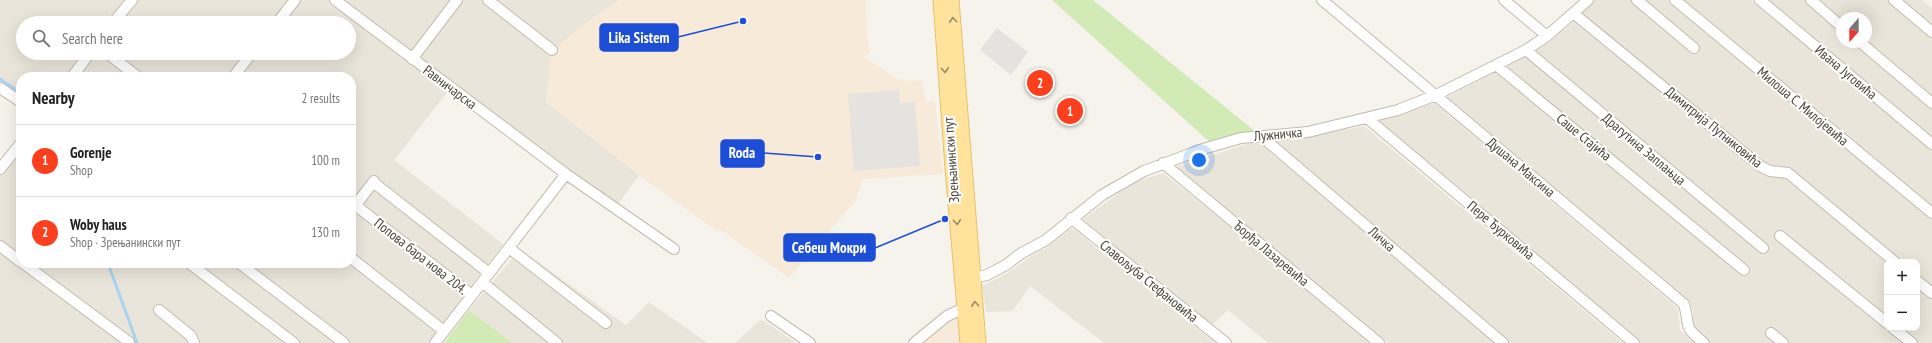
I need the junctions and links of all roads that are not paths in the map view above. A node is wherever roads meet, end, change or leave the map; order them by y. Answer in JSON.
{"nodes":[{"id":1,"x":132,"y":0,"type":"edge"},
{"id":2,"x":295,"y":0,"type":"edge"},
{"id":3,"x":335,"y":0,"type":"edge"},
{"id":4,"x":457,"y":0,"type":"edge"},
{"id":5,"x":488,"y":0,"type":"edge"},
{"id":6,"x":940,"y":0,"type":"edge"},
{"id":7,"x":952,"y":0,"type":"edge"},
{"id":8,"x":1322,"y":0,"type":"edge"},
{"id":9,"x":1504,"y":0,"type":"edge"},
{"id":10,"x":1588,"y":0,"type":"edge"},
{"id":11,"x":1637,"y":0,"type":"edge"},
{"id":12,"x":1675,"y":0,"type":"edge"},
{"id":13,"x":1760,"y":0,"type":"edge"},
{"id":14,"x":1810,"y":0,"type":"edge"},
{"id":15,"x":1894,"y":0,"type":"edge"},
{"id":16,"x":1574,"y":13,"type":"junction"},
{"id":17,"x":119,"y":16,"type":"edge"},
{"id":18,"x":282,"y":16,"type":"edge"},
{"id":19,"x":356,"y":16,"type":"edge"},
{"id":20,"x":356,"y":16,"type":"edge"},
{"id":21,"x":1836,"y":22,"type":"edge"},
{"id":22,"x":1932,"y":32,"type":"edge"},
{"id":23,"x":1547,"y":36,"type":"junction"},
{"id":24,"x":1694,"y":48,"type":"dead end"},
{"id":25,"x":1867,"y":48,"type":"edge"},
{"id":26,"x":552,"y":50,"type":"dead end"},
{"id":27,"x":1526,"y":50,"type":"junction"},
{"id":28,"x":412,"y":59,"type":"junction"},
{"id":29,"x":85,"y":60,"type":"edge"},
{"id":30,"x":116,"y":60,"type":"edge"},
{"id":31,"x":246,"y":60,"type":"edge"},
{"id":32,"x":1496,"y":65,"type":"junction"},
{"id":33,"x":76,"y":72,"type":"edge"},
{"id":34,"x":132,"y":72,"type":"edge"},
{"id":35,"x":237,"y":72,"type":"edge"},
{"id":36,"x":0,"y":88,"type":"edge"},
{"id":37,"x":1436,"y":95,"type":"junction"},
{"id":38,"x":16,"y":99,"type":"edge"},
{"id":39,"x":1932,"y":103,"type":"edge"},
{"id":40,"x":1367,"y":118,"type":"junction"},
{"id":41,"x":1261,"y":136,"type":"junction"},
{"id":42,"x":1932,"y":144,"type":"edge"},
{"id":43,"x":16,"y":149,"type":"edge"},
{"id":44,"x":1163,"y":163,"type":"junction"},
{"id":45,"x":0,"y":170,"type":"edge"},
{"id":46,"x":566,"y":174,"type":"junction"},
{"id":47,"x":356,"y":201,"type":"edge"},
{"id":48,"x":356,"y":206,"type":"edge"},
{"id":49,"x":1932,"y":213,"type":"edge"},
{"id":50,"x":1071,"y":218,"type":"junction"},
{"id":51,"x":1780,"y":236,"type":"dead end"},
{"id":52,"x":0,"y":246,"type":"edge"},
{"id":53,"x":509,"y":248,"type":"junction"},
{"id":54,"x":1763,"y":248,"type":"dead end"},
{"id":55,"x":674,"y":249,"type":"dead end"},
{"id":56,"x":16,"y":258,"type":"edge"},
{"id":57,"x":1891,"y":259,"type":"edge"},
{"id":58,"x":356,"y":262,"type":"edge"},
{"id":59,"x":30,"y":268,"type":"edge"},
{"id":60,"x":196,"y":268,"type":"edge"},
{"id":61,"x":246,"y":268,"type":"edge"},
{"id":62,"x":1744,"y":270,"type":"dead end"},
{"id":63,"x":489,"y":273,"type":"junction"},
{"id":64,"x":973,"y":278,"type":"junction"},
{"id":65,"x":482,"y":282,"type":"junction"},
{"id":66,"x":1920,"y":283,"type":"edge"},
{"id":67,"x":1932,"y":293,"type":"edge"},
{"id":68,"x":472,"y":295,"type":"junction"},
{"id":69,"x":964,"y":308,"type":"junction"},
{"id":70,"x":159,"y":310,"type":"dead end"},
{"id":71,"x":771,"y":316,"type":"dead end"},
{"id":72,"x":1884,"y":321,"type":"edge"},
{"id":73,"x":606,"y":323,"type":"dead end"},
{"id":74,"x":444,"y":331,"type":"junction"},
{"id":75,"x":1897,"y":331,"type":"edge"},
{"id":76,"x":1771,"y":333,"type":"dead end"},
{"id":77,"x":129,"y":342,"type":"dead end"},
{"id":78,"x":194,"y":343,"type":"edge"},
{"id":79,"x":294,"y":343,"type":"edge"},
{"id":80,"x":344,"y":343,"type":"edge"},
{"id":81,"x":435,"y":343,"type":"edge"},
{"id":82,"x":557,"y":343,"type":"edge"},
{"id":83,"x":810,"y":343,"type":"edge"},
{"id":84,"x":914,"y":343,"type":"edge"},
{"id":85,"x":967,"y":343,"type":"edge"},
{"id":86,"x":979,"y":343,"type":"edge"},
{"id":87,"x":1226,"y":343,"type":"edge"},
{"id":88,"x":1379,"y":343,"type":"edge"},
{"id":89,"x":1503,"y":343,"type":"edge"},
{"id":90,"x":1634,"y":343,"type":"edge"},
{"id":91,"x":1704,"y":343,"type":"edge"},
{"id":92,"x":1783,"y":343,"type":"edge"},
{"id":93,"x":1912,"y":343,"type":"edge"}],
"edges":[{"from":1,"to":17,"type":"street"},
{"from":2,"to":18,"type":"street"},
{"from":3,"to":20,"type":"street","name":"Равничарска"},
{"from":4,"to":28,"type":"street"},
{"from":5,"to":26,"type":"street"},
{"from":6,"to":69,"type":"main road","name":"Зрењанински пут","one_way":true},
{"from":64,"to":7,"type":"main road","name":"Зрењанински пут","one_way":true},
{"from":8,"to":37,"type":"street","name":"Душана Максина"},
{"from":9,"to":23,"type":"street"},
{"from":10,"to":16,"type":"street","name":"Лужничка"},
{"from":11,"to":24,"type":"street"},
{"from":12,"to":49,"type":"street","name":"Милоша С. Милојевића"},
{"from":13,"to":42,"type":"street","name":"Ивана Југовића"},
{"from":14,"to":21,"type":"street"},
{"from":15,"to":22,"type":"street"},
{"from":16,"to":23,"type":"street","name":"Лужничка"},
{"from":16,"to":57,"type":"street","name":"Димитрија Путниковића"},
{"from":19,"to":28,"type":"street","name":"Равничарска"},
{"from":23,"to":27,"type":"street","name":"Лужничка"},
{"from":25,"to":39,"type":"street"},
{"from":27,"to":32,"type":"street","name":"Лужничка"},
{"from":27,"to":54,"type":"street","name":"Драгутина Заплањца"},
{"from":28,"to":46,"type":"street","name":"Равничарска"},
{"from":29,"to":33,"type":"street"},
{"from":30,"to":34,"type":"street"},
{"from":31,"to":35,"type":"street"},
{"from":32,"to":37,"type":"street","name":"Лужничка"},
{"from":32,"to":62,"type":"street","name":"Саше Стајића"},
{"from":36,"to":38,"type":"street"},
{"from":37,"to":40,"type":"street","name":"Лужничка"},
{"from":37,"to":91,"type":"street","name":"Душана Максина"},
{"from":40,"to":41,"type":"street","name":"Лужничка"},
{"from":40,"to":90,"type":"street","name":"Пере Ђурковића"},
{"from":41,"to":44,"type":"street","name":"Лужничка"},
{"from":41,"to":89,"type":"street","name":"Личка"},
{"from":43,"to":45,"type":"street"},
{"from":44,"to":50,"type":"street","name":"Лужничка"},
{"from":44,"to":88,"type":"street","name":"Ђорђа Лазаревића"},
{"from":46,"to":53,"type":"street"},
{"from":46,"to":55,"type":"street","name":"Равничарска"},
{"from":47,"to":63,"type":"street"},
{"from":48,"to":68,"type":"street","name":"Попова бара нова 204."},
{"from":50,"to":64,"type":"street","name":"Лужничка"},
{"from":50,"to":87,"type":"street","name":"Славољуба Стефановића"},
{"from":51,"to":72,"type":"street"},
{"from":52,"to":56,"type":"street"},
{"from":53,"to":63,"type":"street"},
{"from":53,"to":73,"type":"street"},
{"from":58,"to":74,"type":"street"},
{"from":59,"to":77,"type":"street"},
{"from":60,"to":79,"type":"street"},
{"from":61,"to":80,"type":"street"},
{"from":63,"to":65,"type":"street"},
{"from":86,"to":64,"type":"main road","name":"Зрењанински пут","one_way":true},
{"from":65,"to":68,"type":"street"},
{"from":65,"to":82,"type":"street"},
{"from":66,"to":67,"type":"street"},
{"from":68,"to":74,"type":"street"},
{"from":69,"to":84,"type":"street"},
{"from":69,"to":85,"type":"main road","name":"Зрењанински пут"},
{"from":70,"to":78,"type":"street"},
{"from":71,"to":83,"type":"street"},
{"from":74,"to":81,"type":"street"},
{"from":75,"to":93,"type":"street"},
{"from":76,"to":92,"type":"street"}]}
